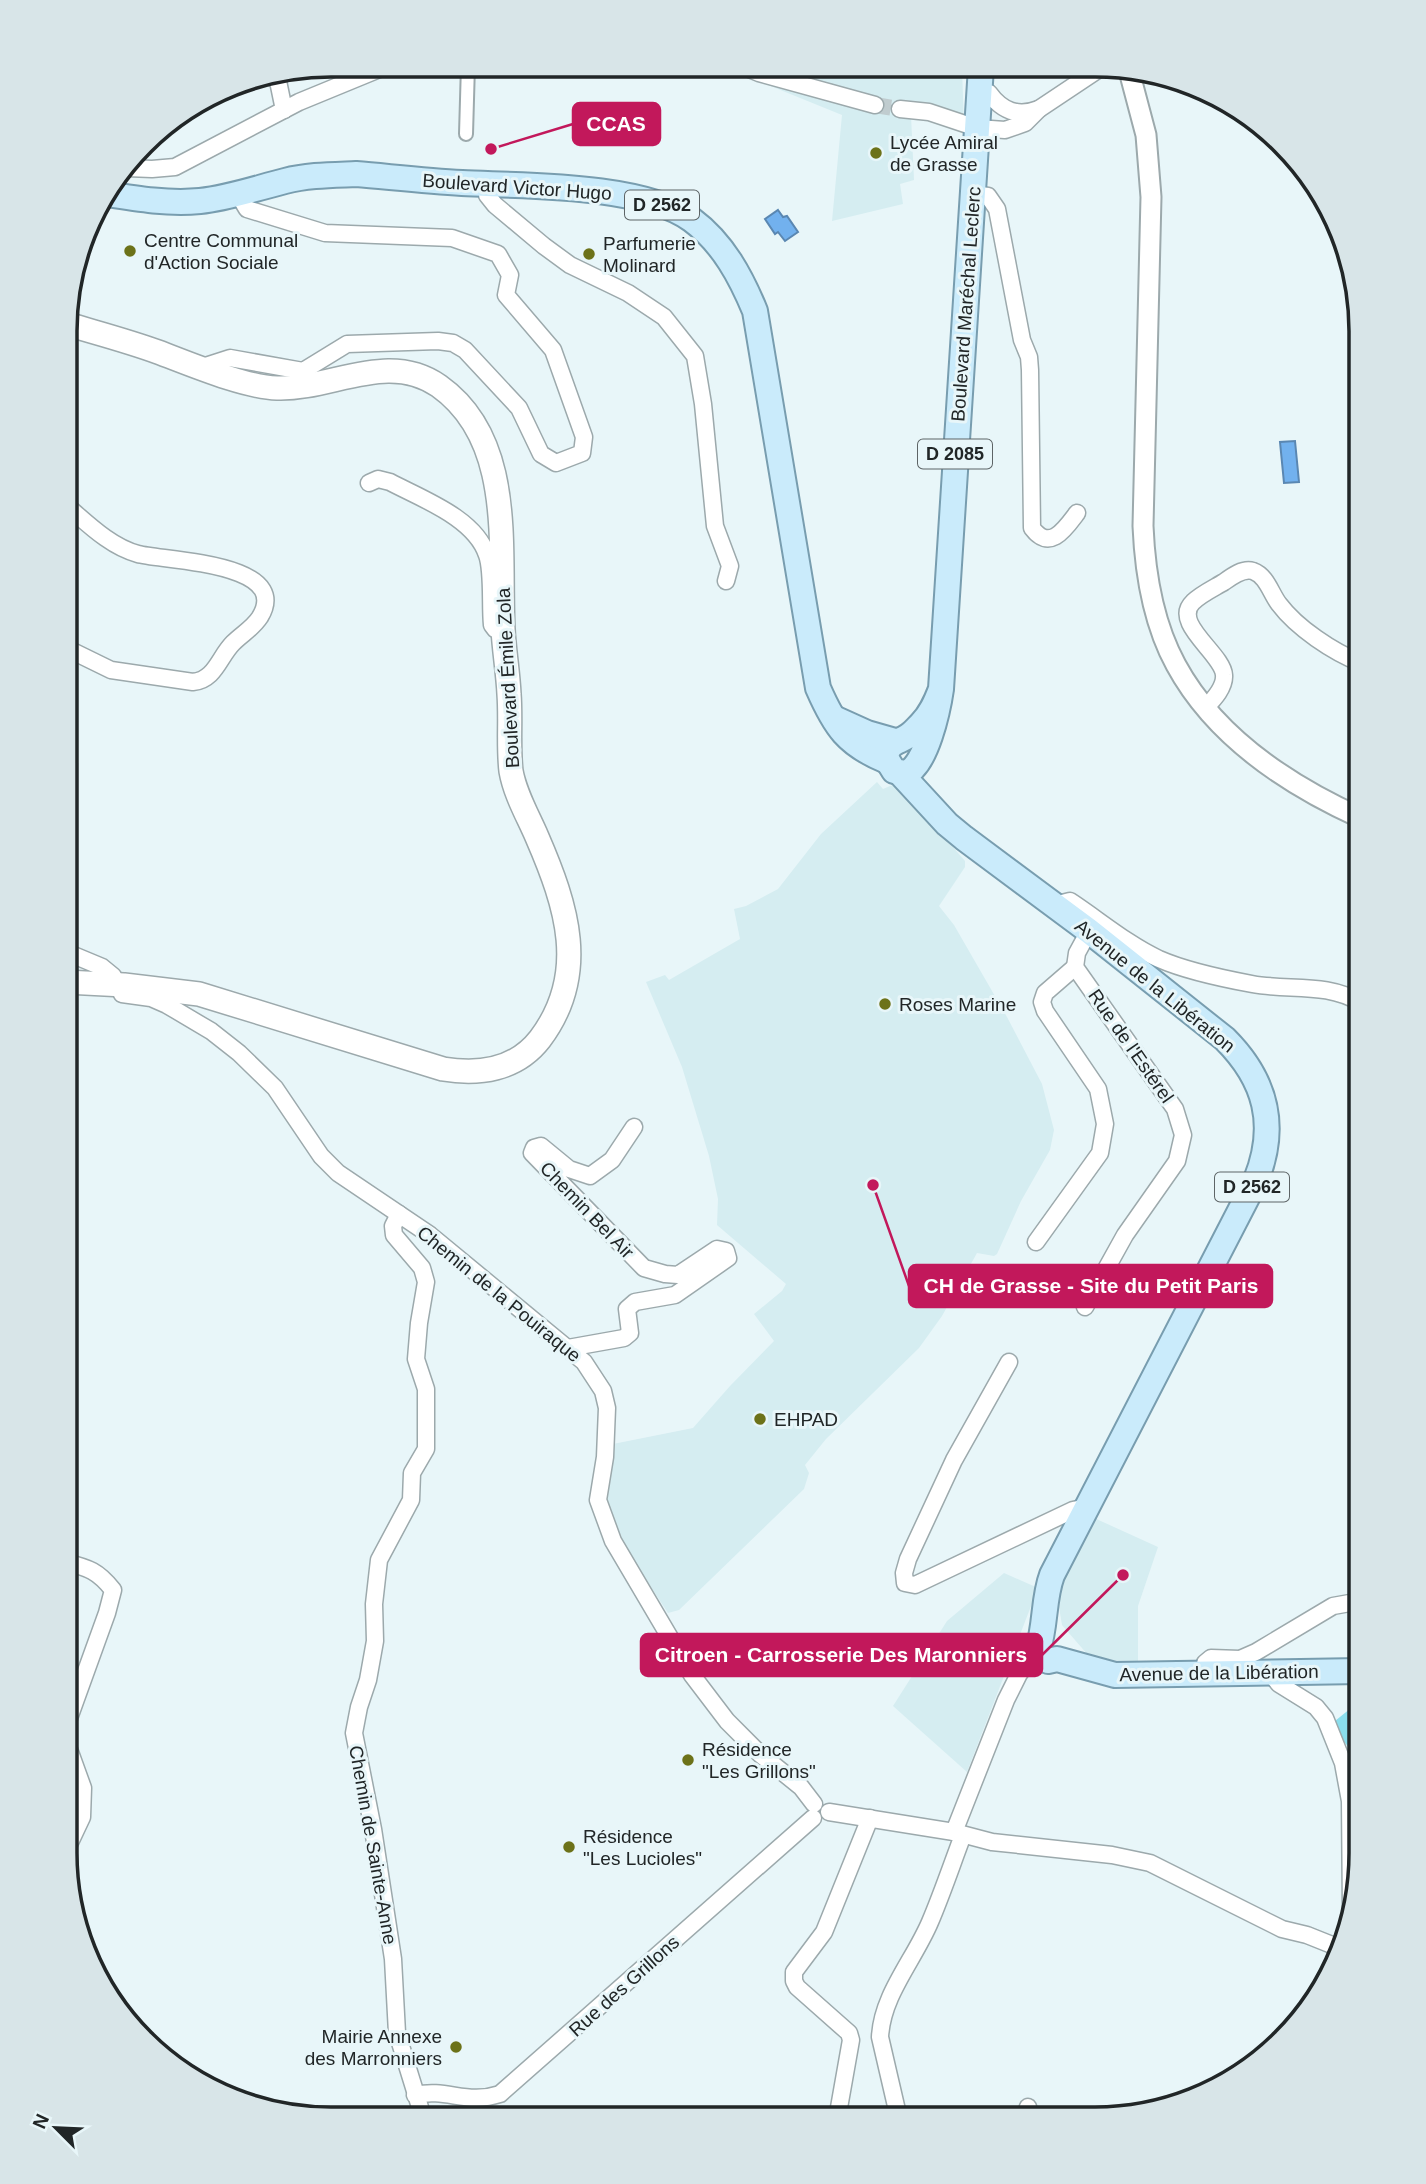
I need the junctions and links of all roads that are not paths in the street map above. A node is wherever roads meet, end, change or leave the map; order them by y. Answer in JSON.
{"nodes":[{"id":1,"x":361,"y":77,"type":"edge"},
{"id":2,"x":468,"y":77,"type":"edge"},
{"id":3,"x":774,"y":77,"type":"edge"},
{"id":4,"x":981,"y":77,"type":"edge"},
{"id":5,"x":991,"y":77,"type":"edge"},
{"id":6,"x":1087,"y":77,"type":"edge"},
{"id":7,"x":1123,"y":79,"type":"edge"},
{"id":8,"x":1132,"y":80,"type":"edge"},
{"id":9,"x":278,"y":83,"type":"edge"},
{"id":10,"x":989,"y":93,"type":"junction"},
{"id":11,"x":875,"y":105,"type":"tunnel mouth"},
{"id":12,"x":900,"y":109,"type":"tunnel mouth"},
{"id":13,"x":1039,"y":109,"type":"junction"},
{"id":14,"x":1141,"y":109,"type":"junction"},
{"id":15,"x":284,"y":110,"type":"junction"},
{"id":16,"x":981,"y":128,"type":"junction"},
{"id":17,"x":466,"y":134,"type":"dead end"},
{"id":18,"x":137,"y":168,"type":"edge"},
{"id":19,"x":487,"y":184,"type":"junction"},
{"id":20,"x":238,"y":194,"type":"junction"},
{"id":21,"x":973,"y":194,"type":"junction"},
{"id":22,"x":116,"y":195,"type":"edge"},
{"id":23,"x":77,"y":327,"type":"edge"},
{"id":24,"x":199,"y":368,"type":"junction"},
{"id":25,"x":369,"y":483,"type":"dead end"},
{"id":26,"x":1077,"y":513,"type":"dead end"},
{"id":27,"x":77,"y":521,"type":"edge"},
{"id":28,"x":726,"y":580,"type":"dead end"},
{"id":29,"x":503,"y":629,"type":"junction"},
{"id":30,"x":77,"y":653,"type":"edge"},
{"id":31,"x":1349,"y":658,"type":"edge"},
{"id":32,"x":1206,"y":707,"type":"junction"},
{"id":33,"x":905,"y":755,"type":"junction"},
{"id":34,"x":1349,"y":813,"type":"edge"},
{"id":35,"x":1054,"y":905,"type":"junction"},
{"id":36,"x":1088,"y":931,"type":"junction"},
{"id":37,"x":77,"y":957,"type":"edge"},
{"id":38,"x":1075,"y":967,"type":"junction"},
{"id":39,"x":77,"y":983,"type":"edge"},
{"id":40,"x":117,"y":986,"type":"junction"},
{"id":41,"x":1349,"y":997,"type":"edge"},
{"id":42,"x":634,"y":1128,"type":"dead end"},
{"id":43,"x":399,"y":1214,"type":"junction"},
{"id":44,"x":1036,"y":1242,"type":"dead end"},
{"id":45,"x":1085,"y":1307,"type":"dead end"},
{"id":46,"x":568,"y":1348,"type":"junction"},
{"id":47,"x":1009,"y":1362,"type":"dead end"},
{"id":48,"x":1087,"y":1507,"type":"junction"},
{"id":49,"x":77,"y":1565,"type":"edge"},
{"id":50,"x":1349,"y":1603,"type":"edge"},
{"id":51,"x":1050,"y":1654,"type":"junction"},
{"id":52,"x":1349,"y":1671,"type":"edge"},
{"id":53,"x":1270,"y":1673,"type":"junction"},
{"id":54,"x":1205,"y":1674,"type":"junction"},
{"id":55,"x":77,"y":1696,"type":"edge"},
{"id":56,"x":77,"y":1771,"type":"edge"},
{"id":57,"x":1349,"y":1796,"type":"edge"},
{"id":58,"x":819,"y":1811,"type":"junction"},
{"id":59,"x":870,"y":1818,"type":"junction"},
{"id":60,"x":77,"y":1828,"type":"edge"},
{"id":61,"x":959,"y":1833,"type":"junction"},
{"id":62,"x":1332,"y":1945,"type":"edge"},
{"id":63,"x":415,"y":2095,"type":"junction"},
{"id":64,"x":419,"y":2107,"type":"edge"},
{"id":65,"x":839,"y":2107,"type":"edge"},
{"id":66,"x":896,"y":2107,"type":"edge"}],
"edges":[{"from":1,"to":15,"type":"street"},
{"from":2,"to":17,"type":"street"},
{"from":3,"to":11,"type":"street"},
{"from":4,"to":16,"type":"main road","name":"Boulevard Maréchal Leclerc","number":"D 2085"},
{"from":5,"to":10,"type":"main road","name":"Boulevard Maréchal Leclerc","number":"D 2085"},
{"from":6,"to":13,"type":"street"},
{"from":7,"to":14,"type":"street"},
{"from":8,"to":14,"type":"street"},
{"from":9,"to":15,"type":"street"},
{"from":10,"to":13,"type":"street"},
{"from":10,"to":16,"type":"main road","name":"Boulevard Maréchal Leclerc","number":"D 2085"},
{"from":12,"to":16,"type":"street"},
{"from":13,"to":16,"type":"street"},
{"from":14,"to":32,"type":"street"},
{"from":15,"to":18,"type":"street"},
{"from":16,"to":21,"type":"main road","name":"Boulevard Maréchal Leclerc","number":"D 2085"},
{"from":19,"to":20,"type":"main road","name":"Boulevard Victor Hugo","number":"D 2562"},
{"from":19,"to":28,"type":"street"},
{"from":19,"to":33,"type":"main road","name":"Boulevard Victor Hugo","number":"D 2562"},
{"from":20,"to":22,"type":"main road","name":"Boulevard Victor Hugo","number":"D 2562"},
{"from":20,"to":24,"type":"street"},
{"from":21,"to":26,"type":"street"},
{"from":21,"to":33,"type":"main road","name":"Boulevard Maréchal Leclerc","number":"D 2085"},
{"from":23,"to":24,"type":"main road","name":"Boulevard Émile Zola"},
{"from":24,"to":29,"type":"main road","name":"Boulevard Émile Zola"},
{"from":25,"to":29,"type":"street"},
{"from":27,"to":30,"type":"street"},
{"from":29,"to":40,"type":"main road","name":"Boulevard Émile Zola"},
{"from":31,"to":32,"type":"street"},
{"from":32,"to":34,"type":"street"},
{"from":33,"to":35,"type":"main road","name":"Avenue de la Libération","number":"D 2562"},
{"from":35,"to":36,"type":"main road","name":"Avenue de la Libération","number":"D 2562"},
{"from":35,"to":41,"type":"street"},
{"from":36,"to":38,"type":"street"},
{"from":36,"to":48,"type":"main road","name":"Avenue de la Libération","number":"D 2562"},
{"from":37,"to":40,"type":"street"},
{"from":38,"to":44,"type":"street"},
{"from":38,"to":45,"type":"street","name":"Rue de l'Estérel"},
{"from":39,"to":40,"type":"main road","name":"Boulevard Émile Zola"},
{"from":40,"to":43,"type":"street"},
{"from":42,"to":46,"type":"street","name":"Chemin Bel Air"},
{"from":43,"to":46,"type":"street","name":"Chemin de la Pouiraque"},
{"from":43,"to":63,"type":"street","name":"Chemin de Sainte-Anne"},
{"from":46,"to":58,"type":"street","name":"Chemin de la Pouiraque"},
{"from":47,"to":48,"type":"street"},
{"from":48,"to":51,"type":"main road","name":"Avenue de la Libération","number":"D 2562"},
{"from":49,"to":55,"type":"street"},
{"from":50,"to":54,"type":"street"},
{"from":51,"to":54,"type":"main road","name":"Avenue de la Libération"},
{"from":51,"to":61,"type":"street"},
{"from":52,"to":53,"type":"main road","name":"Avenue de la Libération"},
{"from":53,"to":54,"type":"main road","name":"Avenue de la Libération"},
{"from":53,"to":57,"type":"street"},
{"from":56,"to":60,"type":"street"},
{"from":58,"to":59,"type":"street"},
{"from":58,"to":63,"type":"street","name":"Rue des Grillons"},
{"from":59,"to":61,"type":"street"},
{"from":59,"to":65,"type":"street"},
{"from":61,"to":62,"type":"street"},
{"from":61,"to":66,"type":"street"},
{"from":63,"to":64,"type":"street","name":"Chemin de Sainte-Anne"}]}
